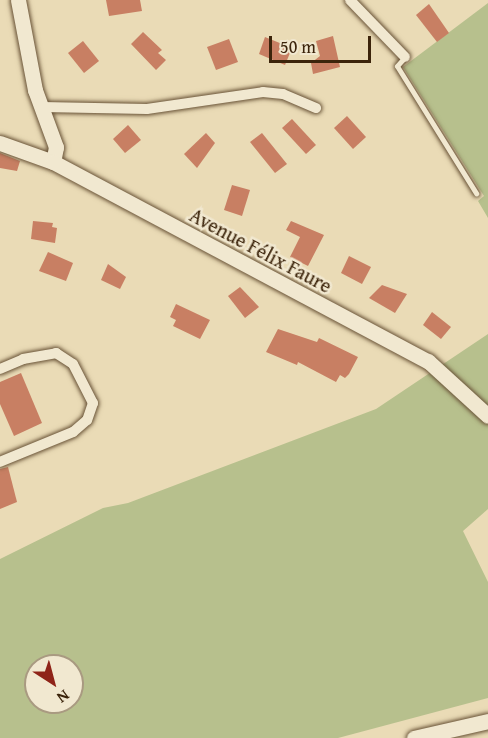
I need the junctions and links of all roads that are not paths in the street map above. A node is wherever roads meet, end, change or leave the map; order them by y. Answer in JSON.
{"nodes":[{"id":1,"x":18,"y":0,"type":"edge"},
{"id":2,"x":350,"y":0,"type":"edge"},
{"id":3,"x":405,"y":57,"type":"joint"},
{"id":4,"x":42,"y":107,"type":"junction"},
{"id":5,"x":316,"y":108,"type":"dead end"},
{"id":6,"x":0,"y":143,"type":"edge"},
{"id":7,"x":53,"y":162,"type":"junction"},
{"id":8,"x":476,"y":193,"type":"dead end"},
{"id":9,"x":0,"y":369,"type":"edge"},
{"id":10,"x":488,"y":416,"type":"edge"},
{"id":11,"x":0,"y":462,"type":"edge"},
{"id":12,"x":488,"y":720,"type":"edge"},
{"id":13,"x":414,"y":738,"type":"edge"}],
"edges":[{"from":1,"to":4,"type":"street"},
{"from":2,"to":3,"type":"street"},
{"from":3,"to":8,"type":"lane"},
{"from":4,"to":5,"type":"street"},
{"from":4,"to":7,"type":"street"},
{"from":6,"to":7,"type":"street","name":"Avenue Félix Faure"},
{"from":7,"to":10,"type":"street","name":"Avenue Félix Faure"},
{"from":9,"to":11,"type":"street"},
{"from":12,"to":13,"type":"street"}]}
